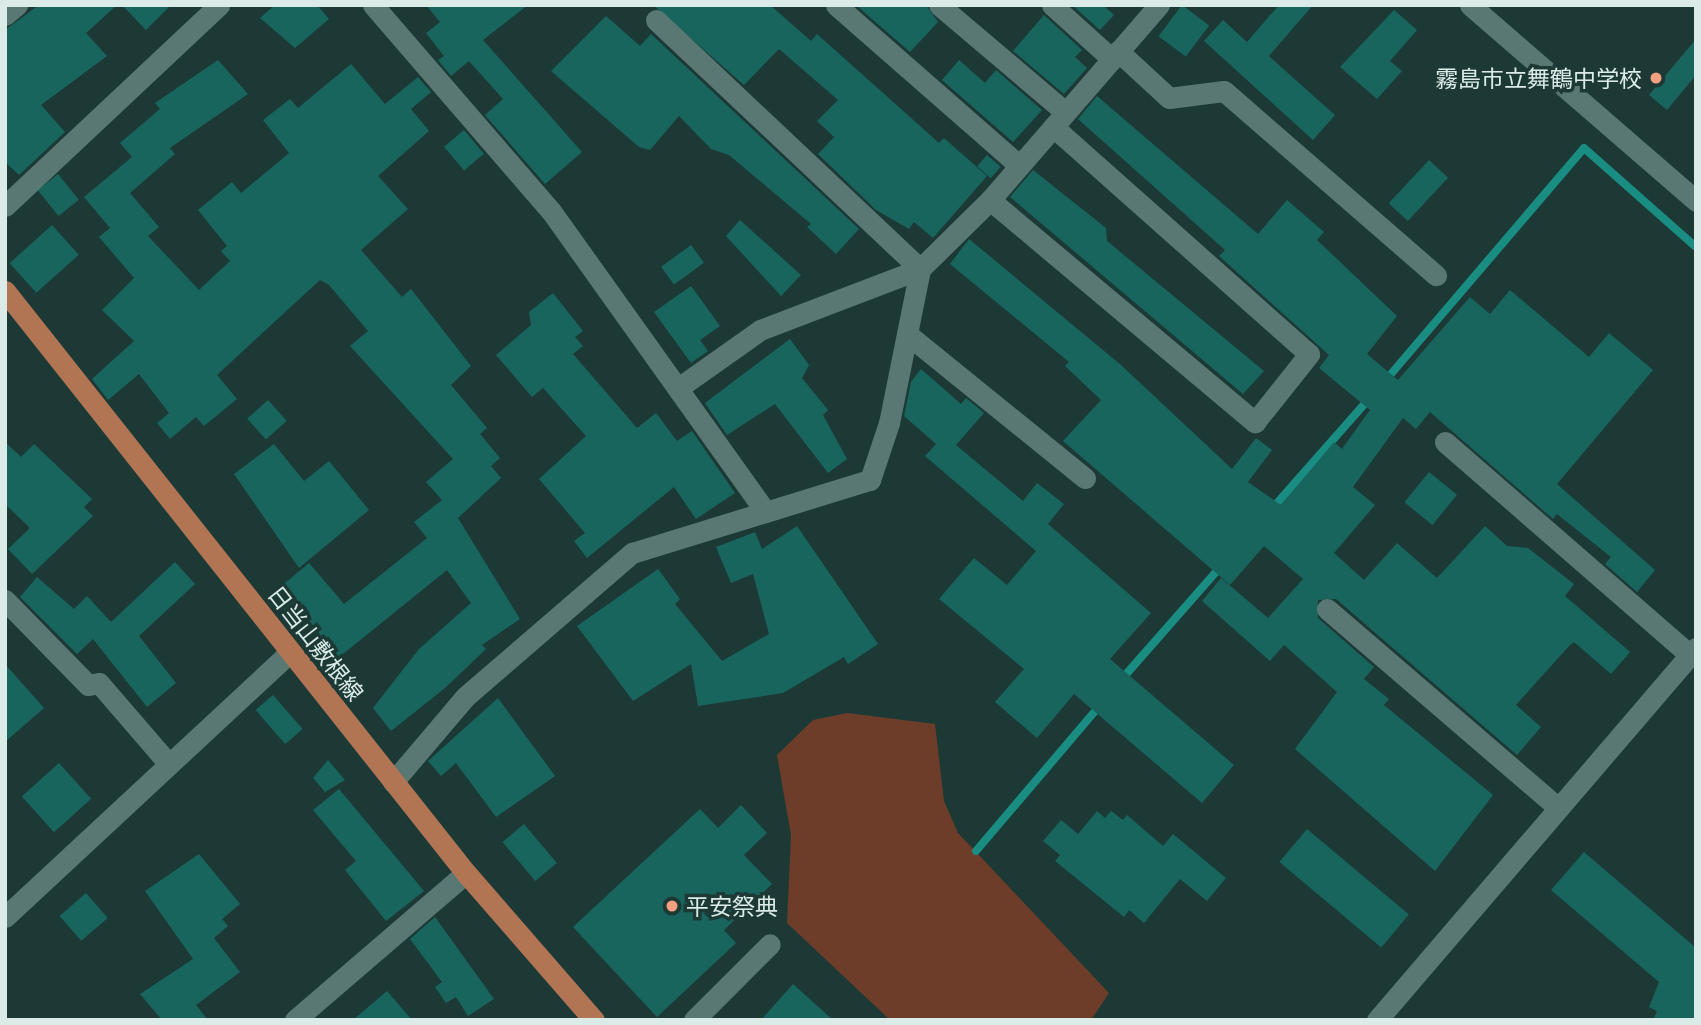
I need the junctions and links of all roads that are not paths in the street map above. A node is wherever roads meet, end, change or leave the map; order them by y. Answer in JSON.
{"nodes":[{"id":1,"x":17,"y":5,"type":"edge"},
{"id":2,"x":219,"y":5,"type":"edge"},
{"id":3,"x":373,"y":5,"type":"edge"},
{"id":4,"x":836,"y":5,"type":"edge"},
{"id":5,"x":939,"y":5,"type":"edge"},
{"id":6,"x":1052,"y":5,"type":"edge"},
{"id":7,"x":1158,"y":5,"type":"edge"},
{"id":8,"x":1470,"y":5,"type":"edge"},
{"id":9,"x":5,"y":15,"type":"edge"},
{"id":10,"x":656,"y":20,"type":"dead end"},
{"id":11,"x":1115,"y":55,"type":"junction"},
{"id":12,"x":1059,"y":120,"type":"junction"},
{"id":13,"x":1018,"y":166,"type":"junction"},
{"id":14,"x":990,"y":200,"type":"junction"},
{"id":15,"x":1696,"y":201,"type":"edge"},
{"id":16,"x":5,"y":206,"type":"edge"},
{"id":17,"x":920,"y":269,"type":"junction"},
{"id":18,"x":1436,"y":275,"type":"dead end"},
{"id":19,"x":5,"y":291,"type":"edge"},
{"id":20,"x":907,"y":334,"type":"junction"},
{"id":21,"x":681,"y":386,"type":"junction"},
{"id":22,"x":1444,"y":442,"type":"dead end"},
{"id":23,"x":1085,"y":478,"type":"dead end"},
{"id":24,"x":763,"y":508,"type":"junction"},
{"id":25,"x":5,"y":600,"type":"edge"},
{"id":26,"x":1327,"y":608,"type":"dead end"},
{"id":27,"x":290,"y":652,"type":"junction"},
{"id":28,"x":1693,"y":652,"type":"edge"},
{"id":29,"x":169,"y":764,"type":"junction"},
{"id":30,"x":393,"y":782,"type":"junction"},
{"id":31,"x":1558,"y":807,"type":"junction"},
{"id":32,"x":466,"y":873,"type":"junction"},
{"id":33,"x":5,"y":917,"type":"edge"},
{"id":34,"x":770,"y":944,"type":"dead end"},
{"id":35,"x":295,"y":1020,"type":"edge"},
{"id":36,"x":594,"y":1020,"type":"edge"},
{"id":37,"x":694,"y":1020,"type":"edge"},
{"id":38,"x":1377,"y":1020,"type":"edge"}],
"edges":[{"from":1,"to":9,"type":"street"},
{"from":2,"to":16,"type":"street"},
{"from":3,"to":21,"type":"street"},
{"from":4,"to":13,"type":"street"},
{"from":5,"to":12,"type":"street"},
{"from":6,"to":11,"type":"street"},
{"from":7,"to":11,"type":"street"},
{"from":8,"to":15,"type":"street"},
{"from":10,"to":17,"type":"street"},
{"from":11,"to":12,"type":"street"},
{"from":11,"to":18,"type":"street"},
{"from":12,"to":13,"type":"street"},
{"from":12,"to":14,"type":"street"},
{"from":13,"to":14,"type":"street"},
{"from":14,"to":17,"type":"street"},
{"from":17,"to":20,"type":"street"},
{"from":17,"to":21,"type":"street"},
{"from":19,"to":27,"type":"main road","name":"日当山敷根線"},
{"from":20,"to":23,"type":"street"},
{"from":20,"to":24,"type":"street"},
{"from":21,"to":24,"type":"street"},
{"from":22,"to":28,"type":"street"},
{"from":24,"to":30,"type":"street"},
{"from":25,"to":29,"type":"street"},
{"from":26,"to":31,"type":"street"},
{"from":27,"to":29,"type":"street"},
{"from":27,"to":30,"type":"main road","name":"日当山敷根線"},
{"from":28,"to":31,"type":"street"},
{"from":29,"to":33,"type":"street"},
{"from":30,"to":32,"type":"main road","name":"日当山敷根線"},
{"from":31,"to":38,"type":"street"},
{"from":32,"to":35,"type":"street"},
{"from":32,"to":36,"type":"main road","name":"日当山敷根線"},
{"from":34,"to":37,"type":"street"}]}
